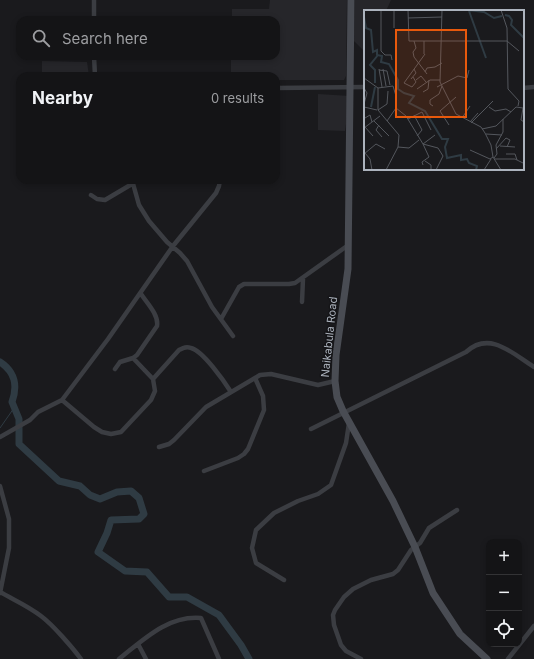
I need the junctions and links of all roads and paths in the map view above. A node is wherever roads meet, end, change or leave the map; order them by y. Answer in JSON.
{"nodes":[{"id":1,"x":94,"y":0,"type":"edge"},
{"id":2,"x":351,"y":0,"type":"edge"},
{"id":3,"x":94,"y":16,"type":"edge"},
{"id":4,"x":94,"y":60,"type":"edge"},
{"id":5,"x":95,"y":72,"type":"edge"},
{"id":6,"x":350,"y":87,"type":"junction"},
{"id":7,"x":364,"y":87,"type":"edge"},
{"id":8,"x":280,"y":88,"type":"edge"},
{"id":9,"x":129,"y":184,"type":"edge"},
{"id":10,"x":133,"y":184,"type":"edge"},
{"id":11,"x":219,"y":184,"type":"edge"},
{"id":12,"x":91,"y":195,"type":"dead end"},
{"id":13,"x":173,"y":246,"type":"junction"},
{"id":14,"x":348,"y":246,"type":"junction"},
{"id":15,"x":303,"y":279,"type":"junction"},
{"id":16,"x":141,"y":294,"type":"junction"},
{"id":17,"x":302,"y":302,"type":"dead end"},
{"id":18,"x":221,"y":319,"type":"junction"},
{"id":19,"x":233,"y":336,"type":"dead end"},
{"id":20,"x":133,"y":358,"type":"junction"},
{"id":21,"x":534,"y":367,"type":"edge"},
{"id":22,"x":115,"y":369,"type":"dead end"},
{"id":23,"x":256,"y":378,"type":"junction"},
{"id":24,"x":153,"y":379,"type":"junction"},
{"id":25,"x":335,"y":381,"type":"junction"},
{"id":26,"x":231,"y":392,"type":"junction"},
{"id":27,"x":62,"y":400,"type":"junction"},
{"id":28,"x":344,"y":412,"type":"junction"},
{"id":29,"x":349,"y":422,"type":"junction"},
{"id":30,"x":312,"y":429,"type":"dead end"},
{"id":31,"x":0,"y":438,"type":"edge"},
{"id":32,"x":159,"y":447,"type":"dead end"},
{"id":33,"x":204,"y":471,"type":"dead end"},
{"id":34,"x":0,"y":486,"type":"edge"},
{"id":35,"x":457,"y":510,"type":"dead end"},
{"id":36,"x":415,"y":547,"type":"junction"},
{"id":37,"x":284,"y":580,"type":"dead end"},
{"id":38,"x":0,"y":593,"type":"edge"},
{"id":39,"x":534,"y":626,"type":"edge"},
{"id":40,"x":138,"y":644,"type":"junction"},
{"id":41,"x":81,"y":659,"type":"edge"},
{"id":42,"x":119,"y":659,"type":"edge"},
{"id":43,"x":146,"y":659,"type":"edge"},
{"id":44,"x":219,"y":659,"type":"edge"},
{"id":45,"x":361,"y":659,"type":"edge"},
{"id":46,"x":487,"y":659,"type":"edge"},
{"id":47,"x":508,"y":659,"type":"edge"}],
"edges":[{"from":1,"to":3,"type":"street"},
{"from":2,"to":6,"type":"street","name":"Naikabula Road"},
{"from":4,"to":5,"type":"street"},
{"from":6,"to":7,"type":"street"},
{"from":6,"to":8,"type":"street"},
{"from":6,"to":14,"type":"street","name":"Naikabula Road"},
{"from":9,"to":12,"type":"street"},
{"from":10,"to":13,"type":"street"},
{"from":11,"to":13,"type":"street"},
{"from":13,"to":16,"type":"street"},
{"from":13,"to":18,"type":"street"},
{"from":14,"to":15,"type":"street"},
{"from":14,"to":25,"type":"street","name":"Naikabula Road"},
{"from":15,"to":17,"type":"street"},
{"from":15,"to":18,"type":"street"},
{"from":16,"to":20,"type":"street"},
{"from":16,"to":27,"type":"street"},
{"from":18,"to":19,"type":"street"},
{"from":20,"to":22,"type":"street"},
{"from":20,"to":24,"type":"street"},
{"from":21,"to":28,"type":"street"},
{"from":23,"to":25,"type":"street"},
{"from":23,"to":26,"type":"street"},
{"from":23,"to":33,"type":"street"},
{"from":24,"to":26,"type":"street"},
{"from":24,"to":27,"type":"street"},
{"from":25,"to":28,"type":"street","name":"Naikabula Road"},
{"from":26,"to":32,"type":"street"},
{"from":27,"to":31,"type":"street"},
{"from":28,"to":29,"type":"street","name":"Naikabula Road"},
{"from":28,"to":30,"type":"street"},
{"from":29,"to":36,"type":"street","name":"Naikabula Road"},
{"from":29,"to":37,"type":"street"},
{"from":34,"to":38,"type":"street"},
{"from":35,"to":36,"type":"street"},
{"from":36,"to":45,"type":"street"},
{"from":36,"to":46,"type":"street","name":"Naikabula Road"},
{"from":38,"to":41,"type":"street"},
{"from":39,"to":47,"type":"street"},
{"from":40,"to":42,"type":"street"},
{"from":40,"to":43,"type":"street"},
{"from":40,"to":44,"type":"street"}]}
